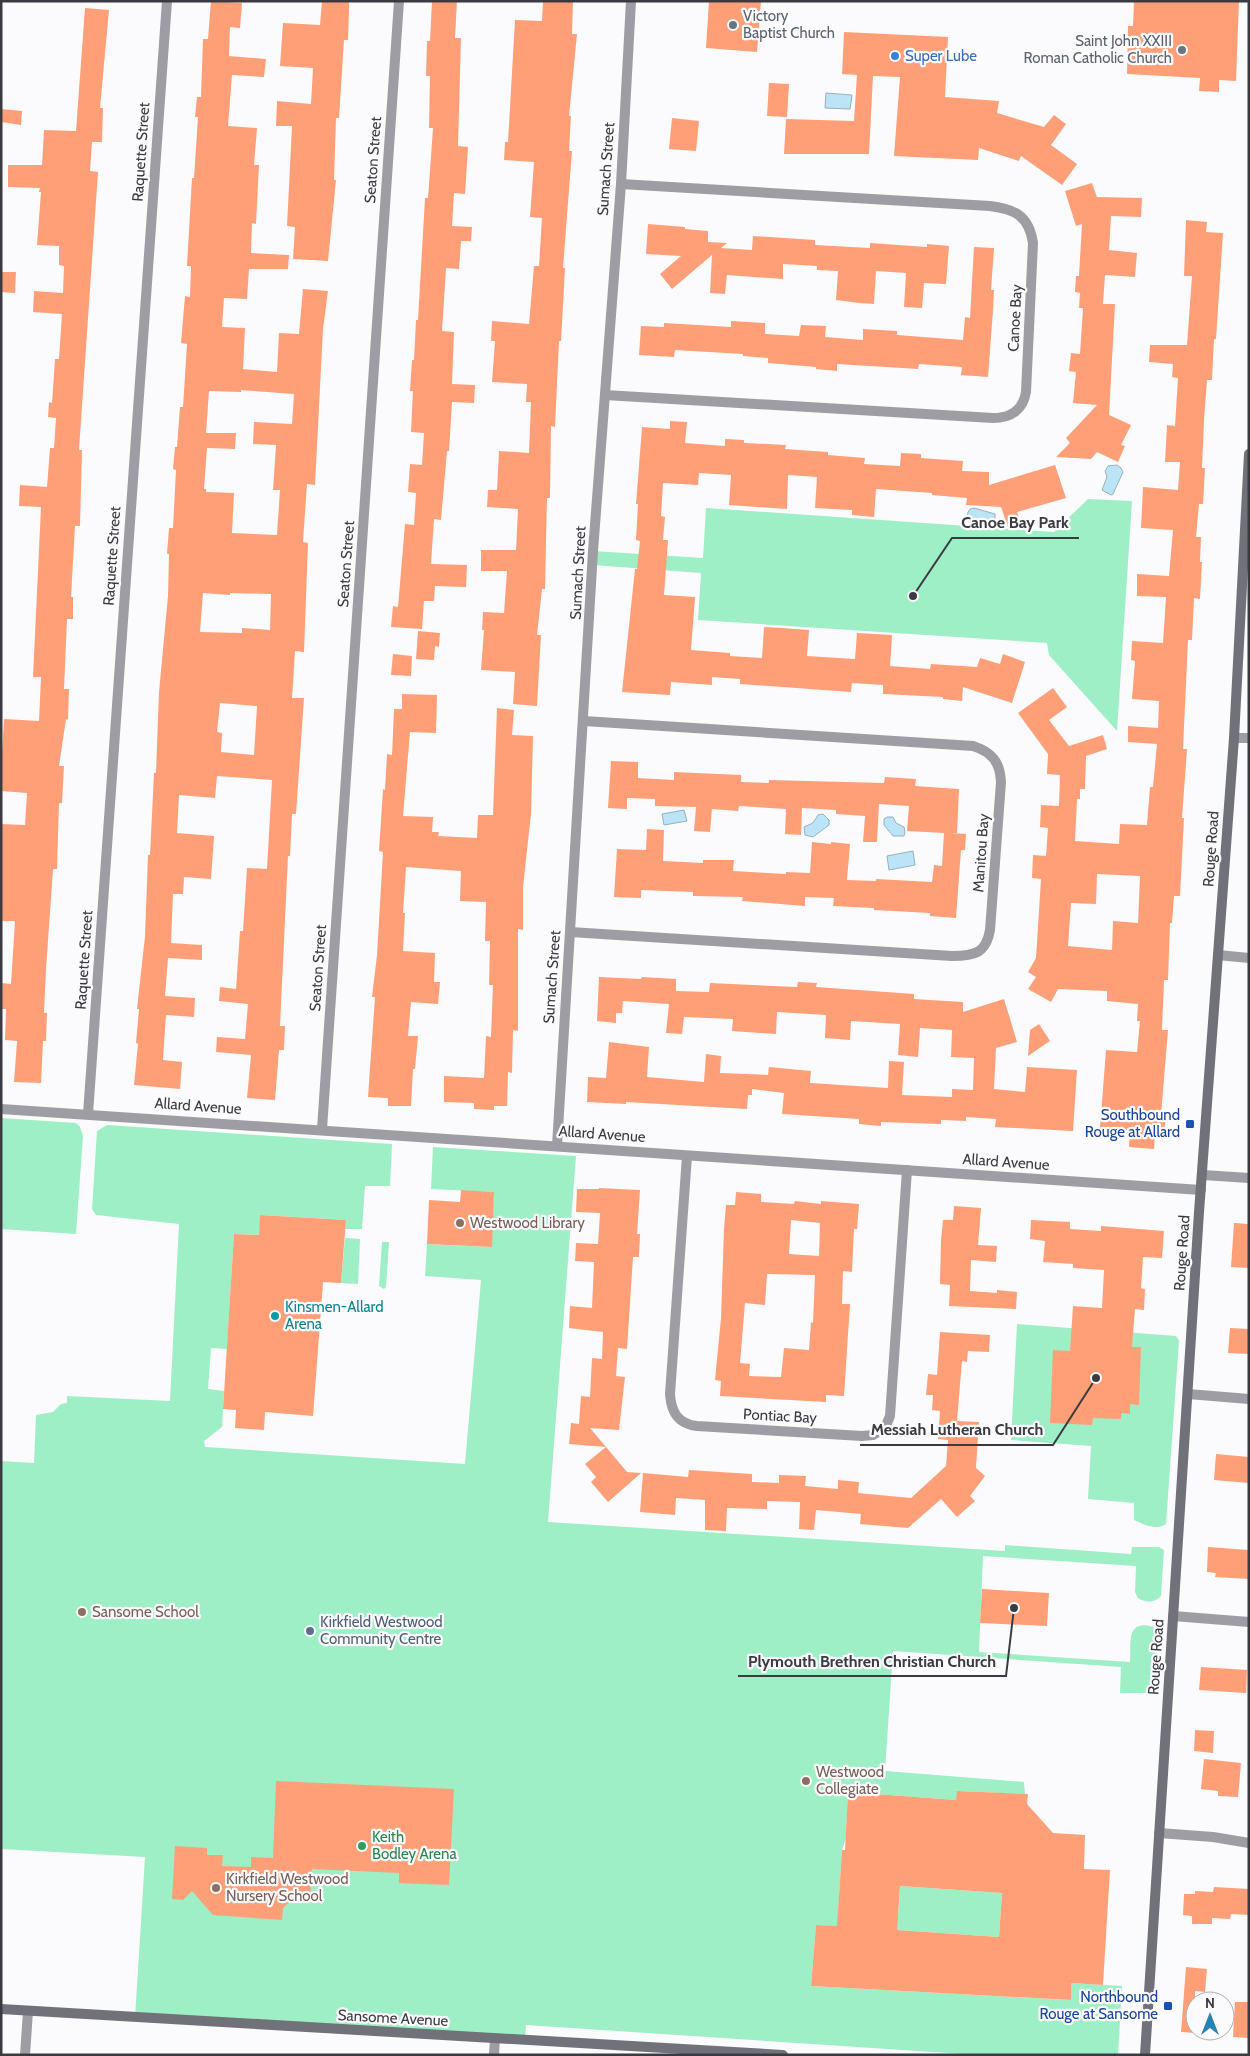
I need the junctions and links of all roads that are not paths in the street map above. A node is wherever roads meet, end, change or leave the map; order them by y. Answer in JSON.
{"nodes":[{"id":1,"x":167,"y":1,"type":"edge"},
{"id":2,"x":399,"y":1,"type":"edge"},
{"id":3,"x":631,"y":1,"type":"edge"},
{"id":4,"x":620,"y":184,"type":"junction"},
{"id":5,"x":605,"y":395,"type":"junction"},
{"id":6,"x":1249,"y":454,"type":"edge"},
{"id":7,"x":1247,"y":514,"type":"edge"},
{"id":8,"x":584,"y":721,"type":"junction"},
{"id":9,"x":1234,"y":738,"type":"junction"},
{"id":10,"x":1249,"y":738,"type":"edge"},
{"id":11,"x":570,"y":932,"type":"junction"},
{"id":12,"x":1218,"y":955,"type":"junction"},
{"id":13,"x":1249,"y":958,"type":"edge"},
{"id":14,"x":1,"y":1109,"type":"edge"},
{"id":15,"x":88,"y":1114,"type":"junction"},
{"id":16,"x":322,"y":1129,"type":"junction"},
{"id":17,"x":556,"y":1146,"type":"junction"},
{"id":18,"x":687,"y":1156,"type":"junction"},
{"id":19,"x":907,"y":1170,"type":"junction"},
{"id":20,"x":1203,"y":1175,"type":"junction"},
{"id":21,"x":1249,"y":1178,"type":"edge"},
{"id":22,"x":1201,"y":1190,"type":"junction"},
{"id":23,"x":1188,"y":1394,"type":"junction"},
{"id":24,"x":1249,"y":1399,"type":"edge"},
{"id":25,"x":1173,"y":1616,"type":"junction"},
{"id":26,"x":1249,"y":1622,"type":"edge"},
{"id":27,"x":1159,"y":1833,"type":"junction"},
{"id":28,"x":1249,"y":1843,"type":"edge"},
{"id":29,"x":1,"y":2010,"type":"edge"},
{"id":30,"x":28,"y":2011,"type":"junction"},
{"id":31,"x":495,"y":2038,"type":"junction"},
{"id":32,"x":25,"y":2055,"type":"edge"},
{"id":33,"x":494,"y":2055,"type":"edge"},
{"id":34,"x":783,"y":2055,"type":"edge"},
{"id":35,"x":1145,"y":2055,"type":"edge"}],
"edges":[{"from":1,"to":15,"type":"street","name":"Raquette Street"},
{"from":2,"to":16,"type":"street","name":"Seaton Street"},
{"from":3,"to":4,"type":"street","name":"Sumach Street"},
{"from":4,"to":5,"type":"street","name":"Sumach Street"},
{"from":4,"to":5,"type":"street","name":"Canoe Bay"},
{"from":5,"to":8,"type":"street","name":"Sumach Street"},
{"from":6,"to":7,"type":"street","name":"Rouge Road"},
{"from":7,"to":9,"type":"street","name":"Rouge Road"},
{"from":8,"to":11,"type":"street","name":"Sumach Street"},
{"from":8,"to":11,"type":"street","name":"Manitou Bay"},
{"from":9,"to":10,"type":"street"},
{"from":9,"to":12,"type":"street","name":"Rouge Road"},
{"from":11,"to":17,"type":"street","name":"Sumach Street"},
{"from":12,"to":13,"type":"street"},
{"from":12,"to":20,"type":"street","name":"Rouge Road"},
{"from":14,"to":15,"type":"street","name":"Allard Avenue"},
{"from":15,"to":16,"type":"street","name":"Allard Avenue"},
{"from":16,"to":17,"type":"street","name":"Allard Avenue"},
{"from":17,"to":18,"type":"street","name":"Allard Avenue"},
{"from":18,"to":19,"type":"street","name":"Allard Avenue"},
{"from":18,"to":19,"type":"street","name":"Pontiac Bay"},
{"from":19,"to":22,"type":"street","name":"Allard Avenue"},
{"from":20,"to":21,"type":"street"},
{"from":20,"to":22,"type":"street","name":"Rouge Road"},
{"from":22,"to":23,"type":"street","name":"Rouge Road"},
{"from":23,"to":24,"type":"street"},
{"from":23,"to":25,"type":"street","name":"Rouge Road"},
{"from":25,"to":26,"type":"street"},
{"from":25,"to":27,"type":"street","name":"Rouge Road"},
{"from":27,"to":28,"type":"street"},
{"from":27,"to":35,"type":"street","name":"Rouge Road"},
{"from":29,"to":30,"type":"street","name":"Sansome Avenue"},
{"from":30,"to":31,"type":"street","name":"Sansome Avenue"},
{"from":30,"to":32,"type":"street"},
{"from":31,"to":33,"type":"street"},
{"from":31,"to":34,"type":"street","name":"Sansome Avenue"}]}
